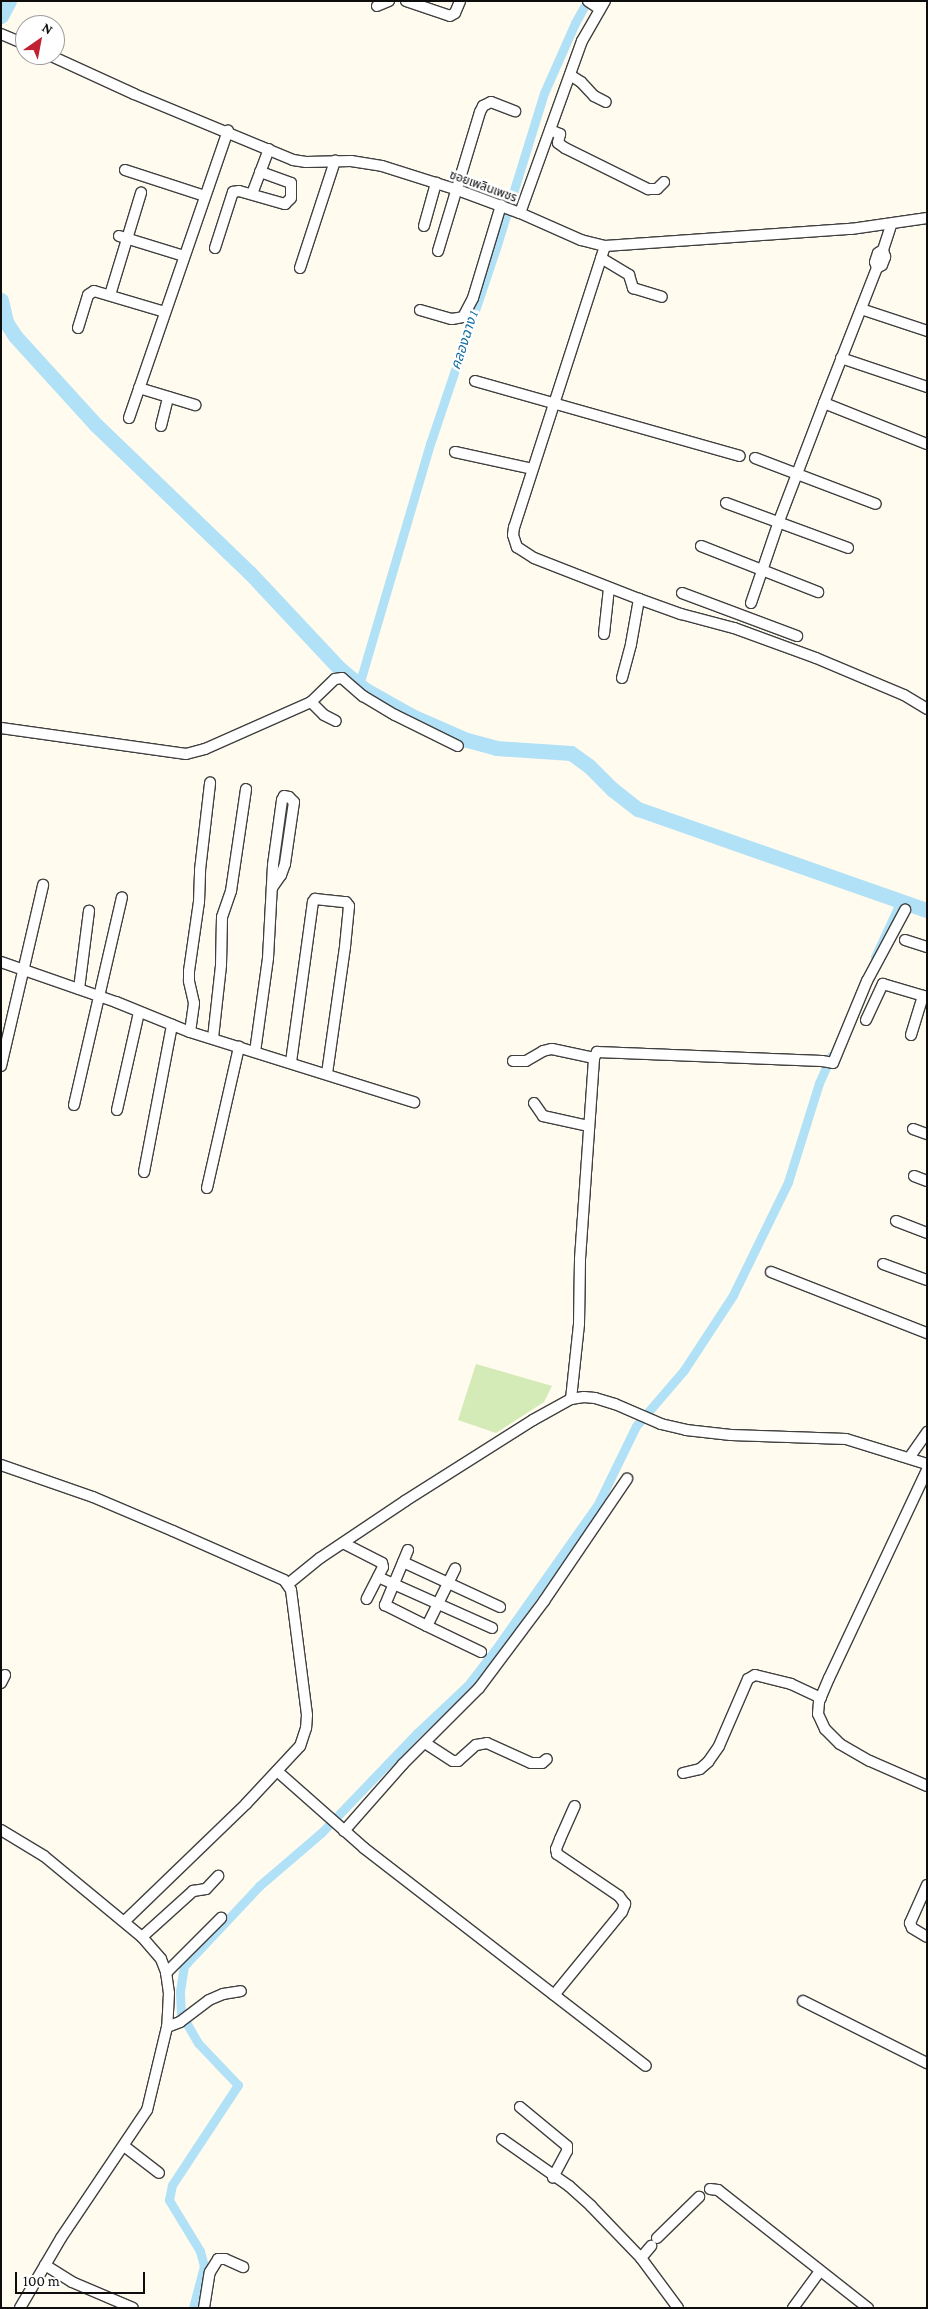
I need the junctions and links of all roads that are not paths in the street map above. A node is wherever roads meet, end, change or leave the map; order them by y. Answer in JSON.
{"nodes":[{"id":1,"x":389,"y":1,"type":"edge"},
{"id":2,"x":406,"y":1,"type":"edge"},
{"id":3,"x":460,"y":1,"type":"edge"},
{"id":4,"x":597,"y":4,"type":"edge"},
{"id":5,"x":377,"y":6,"type":"dead end"},
{"id":6,"x":1,"y":34,"type":"edge"},
{"id":7,"x":15,"y":40,"type":"edge"},
{"id":8,"x":65,"y":62,"type":"edge"},
{"id":9,"x":570,"y":75,"type":"junction"},
{"id":10,"x":606,"y":102,"type":"dead end"},
{"id":11,"x":515,"y":111,"type":"dead end"},
{"id":12,"x":550,"y":130,"type":"junction"},
{"id":13,"x":228,"y":131,"type":"junction"},
{"id":14,"x":268,"y":149,"type":"junction"},
{"id":15,"x":335,"y":161,"type":"junction"},
{"id":16,"x":125,"y":170,"type":"dead end"},
{"id":17,"x":260,"y":172,"type":"junction"},
{"id":18,"x":664,"y":182,"type":"dead end"},
{"id":19,"x":436,"y":183,"type":"junction"},
{"id":20,"x":455,"y":189,"type":"junction"},
{"id":21,"x":141,"y":192,"type":"dead end"},
{"id":22,"x":252,"y":194,"type":"junction"},
{"id":23,"x":205,"y":196,"type":"junction"},
{"id":24,"x":508,"y":208,"type":"junction"},
{"id":25,"x":927,"y":218,"type":"edge"},
{"id":26,"x":891,"y":225,"type":"junction"},
{"id":27,"x":424,"y":226,"type":"dead end"},
{"id":28,"x":123,"y":237,"type":"junction"},
{"id":29,"x":605,"y":246,"type":"junction"},
{"id":30,"x":215,"y":248,"type":"dead end"},
{"id":31,"x":438,"y":251,"type":"dead end"},
{"id":32,"x":184,"y":256,"type":"junction"},
{"id":33,"x":601,"y":258,"type":"junction"},
{"id":34,"x":300,"y":268,"type":"dead end"},
{"id":35,"x":110,"y":295,"type":"junction"},
{"id":36,"x":662,"y":297,"type":"dead end"},
{"id":37,"x":861,"y":309,"type":"junction"},
{"id":38,"x":420,"y":310,"type":"dead end"},
{"id":39,"x":165,"y":312,"type":"junction"},
{"id":40,"x":78,"y":328,"type":"dead end"},
{"id":41,"x":927,"y":331,"type":"edge"},
{"id":42,"x":842,"y":358,"type":"junction"},
{"id":43,"x":475,"y":382,"type":"dead end"},
{"id":44,"x":927,"y":387,"type":"edge"},
{"id":45,"x":139,"y":388,"type":"junction"},
{"id":46,"x":168,"y":397,"type":"junction"},
{"id":47,"x":553,"y":403,"type":"junction"},
{"id":48,"x":824,"y":403,"type":"junction"},
{"id":49,"x":195,"y":404,"type":"dead end"},
{"id":50,"x":129,"y":418,"type":"dead end"},
{"id":51,"x":161,"y":426,"type":"dead end"},
{"id":52,"x":927,"y":444,"type":"edge"},
{"id":53,"x":455,"y":452,"type":"dead end"},
{"id":54,"x":740,"y":456,"type":"dead end"},
{"id":55,"x":755,"y":458,"type":"dead end"},
{"id":56,"x":532,"y":469,"type":"junction"},
{"id":57,"x":797,"y":474,"type":"junction"},
{"id":58,"x":726,"y":503,"type":"dead end"},
{"id":59,"x":876,"y":504,"type":"dead end"},
{"id":60,"x":779,"y":522,"type":"junction"},
{"id":61,"x":702,"y":546,"type":"dead end"},
{"id":62,"x":848,"y":548,"type":"dead end"},
{"id":63,"x":762,"y":570,"type":"junction"},
{"id":64,"x":609,"y":588,"type":"junction"},
{"id":65,"x":818,"y":592,"type":"dead end"},
{"id":66,"x":682,"y":593,"type":"dead end"},
{"id":67,"x":639,"y":599,"type":"junction"},
{"id":68,"x":751,"y":603,"type":"dead end"},
{"id":69,"x":747,"y":616,"type":"junction"},
{"id":70,"x":742,"y":630,"type":"junction"},
{"id":71,"x":604,"y":634,"type":"dead end"},
{"id":72,"x":797,"y":636,"type":"dead end"},
{"id":73,"x":622,"y":678,"type":"dead end"},
{"id":74,"x":311,"y":702,"type":"junction"},
{"id":75,"x":927,"y":709,"type":"edge"},
{"id":76,"x":336,"y":721,"type":"dead end"},
{"id":77,"x":1,"y":728,"type":"edge"},
{"id":78,"x":458,"y":746,"type":"dead end"},
{"id":79,"x":210,"y":783,"type":"dead end"},
{"id":80,"x":246,"y":789,"type":"dead end"},
{"id":81,"x":43,"y":885,"type":"dead end"},
{"id":82,"x":272,"y":888,"type":"junction"},
{"id":83,"x":122,"y":897,"type":"dead end"},
{"id":84,"x":905,"y":910,"type":"dead end"},
{"id":85,"x":89,"y":911,"type":"dead end"},
{"id":86,"x":905,"y":940,"type":"dead end"},
{"id":87,"x":927,"y":947,"type":"edge"},
{"id":88,"x":1,"y":962,"type":"edge"},
{"id":89,"x":22,"y":970,"type":"junction"},
{"id":90,"x":79,"y":990,"type":"junction"},
{"id":91,"x":99,"y":996,"type":"junction"},
{"id":92,"x":925,"y":997,"type":"edge"},
{"id":93,"x":139,"y":1012,"type":"junction"},
{"id":94,"x":866,"y":1020,"type":"dead end"},
{"id":95,"x":172,"y":1025,"type":"junction"},
{"id":96,"x":190,"y":1032,"type":"junction"},
{"id":97,"x":911,"y":1034,"type":"dead end"},
{"id":98,"x":213,"y":1038,"type":"junction"},
{"id":99,"x":239,"y":1047,"type":"junction"},
{"id":100,"x":255,"y":1052,"type":"junction"},
{"id":101,"x":594,"y":1058,"type":"junction"},
{"id":102,"x":513,"y":1061,"type":"dead end"},
{"id":103,"x":291,"y":1062,"type":"junction"},
{"id":104,"x":1,"y":1066,"type":"edge"},
{"id":105,"x":327,"y":1074,"type":"junction"},
{"id":106,"x":414,"y":1102,"type":"dead end"},
{"id":107,"x":534,"y":1104,"type":"dead end"},
{"id":108,"x":74,"y":1105,"type":"dead end"},
{"id":109,"x":117,"y":1110,"type":"dead end"},
{"id":110,"x":589,"y":1126,"type":"junction"},
{"id":111,"x":913,"y":1129,"type":"dead end"},
{"id":112,"x":927,"y":1134,"type":"edge"},
{"id":113,"x":144,"y":1172,"type":"dead end"},
{"id":114,"x":914,"y":1176,"type":"dead end"},
{"id":115,"x":927,"y":1181,"type":"edge"},
{"id":116,"x":207,"y":1188,"type":"dead end"},
{"id":117,"x":896,"y":1221,"type":"dead end"},
{"id":118,"x":927,"y":1233,"type":"edge"},
{"id":119,"x":883,"y":1264,"type":"dead end"},
{"id":120,"x":771,"y":1272,"type":"dead end"},
{"id":121,"x":927,"y":1280,"type":"edge"},
{"id":122,"x":927,"y":1333,"type":"edge"},
{"id":123,"x":571,"y":1399,"type":"junction"},
{"id":124,"x":927,"y":1432,"type":"edge"},
{"id":125,"x":909,"y":1458,"type":"junction"},
{"id":126,"x":927,"y":1464,"type":"edge"},
{"id":127,"x":1,"y":1465,"type":"edge"},
{"id":128,"x":926,"y":1472,"type":"edge"},
{"id":129,"x":627,"y":1479,"type":"dead end"},
{"id":130,"x":343,"y":1543,"type":"junction"},
{"id":131,"x":408,"y":1550,"type":"dead end"},
{"id":132,"x":404,"y":1562,"type":"junction"},
{"id":133,"x":455,"y":1569,"type":"dead end"},
{"id":134,"x":378,"y":1577,"type":"junction"},
{"id":135,"x":447,"y":1582,"type":"junction"},
{"id":136,"x":288,"y":1584,"type":"junction"},
{"id":137,"x":394,"y":1584,"type":"junction"},
{"id":138,"x":367,"y":1599,"type":"dead end"},
{"id":139,"x":437,"y":1603,"type":"junction"},
{"id":140,"x":500,"y":1607,"type":"dead end"},
{"id":141,"x":427,"y":1626,"type":"junction"},
{"id":142,"x":492,"y":1628,"type":"dead end"},
{"id":143,"x":481,"y":1652,"type":"dead end"},
{"id":144,"x":821,"y":1698,"type":"junction"},
{"id":145,"x":425,"y":1743,"type":"junction"},
{"id":146,"x":546,"y":1759,"type":"dead end"},
{"id":147,"x":277,"y":1771,"type":"junction"},
{"id":148,"x":683,"y":1772,"type":"dead end"},
{"id":149,"x":927,"y":1786,"type":"edge"},
{"id":150,"x":575,"y":1806,"type":"dead end"},
{"id":151,"x":342,"y":1829,"type":"junction"},
{"id":152,"x":1,"y":1830,"type":"edge"},
{"id":153,"x":218,"y":1876,"type":"dead end"},
{"id":154,"x":927,"y":1885,"type":"edge"},
{"id":155,"x":221,"y":1918,"type":"dead end"},
{"id":156,"x":125,"y":1921,"type":"junction"},
{"id":157,"x":142,"y":1937,"type":"junction"},
{"id":158,"x":927,"y":1937,"type":"edge"},
{"id":159,"x":166,"y":1973,"type":"junction"},
{"id":160,"x":241,"y":1991,"type":"dead end"},
{"id":161,"x":554,"y":1995,"type":"junction"},
{"id":162,"x":803,"y":2001,"type":"dead end"},
{"id":163,"x":167,"y":2027,"type":"junction"},
{"id":164,"x":927,"y":2062,"type":"edge"},
{"id":165,"x":646,"y":2066,"type":"dead end"},
{"id":166,"x":520,"y":2107,"type":"dead end"},
{"id":167,"x":502,"y":2139,"type":"dead end"},
{"id":168,"x":124,"y":2146,"type":"junction"},
{"id":169,"x":159,"y":2173,"type":"dead end"},
{"id":170,"x":553,"y":2177,"type":"junction"},
{"id":171,"x":710,"y":2189,"type":"dead end"},
{"id":172,"x":699,"y":2197,"type":"dead end"},
{"id":173,"x":641,"y":2258,"type":"junction"},
{"id":174,"x":45,"y":2265,"type":"junction"},
{"id":175,"x":243,"y":2267,"type":"dead end"},
{"id":176,"x":820,"y":2271,"type":"junction"},
{"id":177,"x":20,"y":2308,"type":"edge"},
{"id":178,"x":133,"y":2308,"type":"edge"},
{"id":179,"x":204,"y":2308,"type":"edge"},
{"id":180,"x":678,"y":2308,"type":"edge"},
{"id":181,"x":793,"y":2308,"type":"edge"},
{"id":182,"x":868,"y":2308,"type":"edge"}],
"edges":[{"from":1,"to":5,"type":"street"},
{"from":2,"to":3,"type":"street"},
{"from":4,"to":9,"type":"street"},
{"from":6,"to":7,"type":"street"},
{"from":8,"to":13,"type":"street","name":"ซอยเพลินเพชร"},
{"from":9,"to":10,"type":"street"},
{"from":9,"to":12,"type":"street"},
{"from":11,"to":20,"type":"street"},
{"from":12,"to":18,"type":"street"},
{"from":12,"to":24,"type":"street"},
{"from":13,"to":14,"type":"street","name":"ซอยเพลินเพชร"},
{"from":13,"to":23,"type":"street"},
{"from":14,"to":15,"type":"street","name":"ซอยเพลินเพชร"},
{"from":14,"to":17,"type":"street"},
{"from":15,"to":19,"type":"street","name":"ซอยเพลินเพชร"},
{"from":15,"to":34,"type":"street"},
{"from":16,"to":23,"type":"street"},
{"from":17,"to":22,"type":"street"},
{"from":17,"to":22,"type":"street"},
{"from":19,"to":20,"type":"street","name":"ซอยเพลินเพชร"},
{"from":19,"to":27,"type":"street"},
{"from":20,"to":24,"type":"street","name":"ซอยเพลินเพชร"},
{"from":20,"to":31,"type":"street"},
{"from":21,"to":28,"type":"street"},
{"from":22,"to":30,"type":"street"},
{"from":23,"to":32,"type":"street"},
{"from":24,"to":29,"type":"street","name":"ซอยเพลินเพชร"},
{"from":24,"to":38,"type":"street"},
{"from":25,"to":26,"type":"street","name":"ซอยเพลินเพชร"},
{"from":26,"to":29,"type":"street","name":"ซอยเพลินเพชร"},
{"from":26,"to":37,"type":"street"},
{"from":28,"to":32,"type":"street"},
{"from":28,"to":35,"type":"street"},
{"from":29,"to":33,"type":"street"},
{"from":32,"to":39,"type":"street"},
{"from":33,"to":36,"type":"street"},
{"from":33,"to":47,"type":"street"},
{"from":35,"to":39,"type":"street"},
{"from":35,"to":40,"type":"street"},
{"from":37,"to":41,"type":"street"},
{"from":37,"to":42,"type":"street"},
{"from":39,"to":45,"type":"street"},
{"from":42,"to":44,"type":"street"},
{"from":42,"to":48,"type":"street"},
{"from":43,"to":47,"type":"street"},
{"from":45,"to":46,"type":"street"},
{"from":45,"to":50,"type":"street"},
{"from":46,"to":49,"type":"street"},
{"from":46,"to":51,"type":"street"},
{"from":47,"to":54,"type":"street"},
{"from":47,"to":56,"type":"street"},
{"from":48,"to":52,"type":"street"},
{"from":48,"to":57,"type":"street"},
{"from":53,"to":56,"type":"street"},
{"from":55,"to":57,"type":"street"},
{"from":56,"to":64,"type":"street"},
{"from":57,"to":59,"type":"street"},
{"from":57,"to":60,"type":"street"},
{"from":58,"to":60,"type":"street"},
{"from":60,"to":62,"type":"street"},
{"from":60,"to":63,"type":"street"},
{"from":61,"to":63,"type":"street"},
{"from":63,"to":65,"type":"street"},
{"from":63,"to":68,"type":"street"},
{"from":64,"to":67,"type":"street"},
{"from":64,"to":71,"type":"street"},
{"from":66,"to":69,"type":"street"},
{"from":67,"to":70,"type":"street"},
{"from":67,"to":73,"type":"street"},
{"from":69,"to":70,"type":"street"},
{"from":69,"to":72,"type":"street"},
{"from":70,"to":75,"type":"street"},
{"from":74,"to":76,"type":"street"},
{"from":74,"to":77,"type":"street"},
{"from":74,"to":78,"type":"street"},
{"from":79,"to":96,"type":"street"},
{"from":80,"to":98,"type":"street"},
{"from":81,"to":89,"type":"street"},
{"from":82,"to":82,"type":"street"},
{"from":82,"to":100,"type":"street"},
{"from":83,"to":91,"type":"street"},
{"from":84,"to":101,"type":"street"},
{"from":85,"to":90,"type":"street"},
{"from":86,"to":87,"type":"street"},
{"from":88,"to":89,"type":"street"},
{"from":89,"to":90,"type":"street"},
{"from":89,"to":104,"type":"street"},
{"from":90,"to":91,"type":"street"},
{"from":91,"to":93,"type":"street"},
{"from":91,"to":108,"type":"street"},
{"from":92,"to":94,"type":"street"},
{"from":92,"to":97,"type":"street"},
{"from":93,"to":95,"type":"street"},
{"from":93,"to":109,"type":"street"},
{"from":95,"to":96,"type":"street"},
{"from":95,"to":113,"type":"street"},
{"from":96,"to":98,"type":"street"},
{"from":98,"to":99,"type":"street"},
{"from":99,"to":100,"type":"street"},
{"from":99,"to":116,"type":"street"},
{"from":100,"to":103,"type":"street"},
{"from":101,"to":102,"type":"street"},
{"from":101,"to":110,"type":"street"},
{"from":103,"to":105,"type":"street"},
{"from":103,"to":105,"type":"street"},
{"from":105,"to":106,"type":"street"},
{"from":107,"to":110,"type":"street"},
{"from":110,"to":123,"type":"street"},
{"from":111,"to":112,"type":"street"},
{"from":114,"to":115,"type":"street"},
{"from":117,"to":118,"type":"street"},
{"from":119,"to":121,"type":"street"},
{"from":120,"to":122,"type":"street"},
{"from":123,"to":125,"type":"street"},
{"from":123,"to":130,"type":"street"},
{"from":124,"to":125,"type":"street"},
{"from":125,"to":126,"type":"street"},
{"from":127,"to":136,"type":"street"},
{"from":128,"to":144,"type":"street"},
{"from":129,"to":145,"type":"street"},
{"from":130,"to":134,"type":"street"},
{"from":130,"to":136,"type":"street"},
{"from":131,"to":132,"type":"street"},
{"from":132,"to":135,"type":"street"},
{"from":132,"to":137,"type":"street"},
{"from":133,"to":135,"type":"street"},
{"from":134,"to":137,"type":"street"},
{"from":134,"to":138,"type":"street"},
{"from":135,"to":139,"type":"street"},
{"from":135,"to":140,"type":"street"},
{"from":136,"to":147,"type":"street"},
{"from":137,"to":139,"type":"street"},
{"from":137,"to":141,"type":"street"},
{"from":139,"to":141,"type":"street"},
{"from":139,"to":142,"type":"street"},
{"from":141,"to":143,"type":"street"},
{"from":144,"to":148,"type":"street"},
{"from":144,"to":149,"type":"street"},
{"from":145,"to":146,"type":"street"},
{"from":145,"to":151,"type":"street"},
{"from":147,"to":151,"type":"street"},
{"from":147,"to":156,"type":"street"},
{"from":150,"to":161,"type":"street"},
{"from":151,"to":161,"type":"street"},
{"from":152,"to":156,"type":"street"},
{"from":153,"to":157,"type":"street"},
{"from":154,"to":158,"type":"street"},
{"from":155,"to":159,"type":"street"},
{"from":156,"to":157,"type":"street"},
{"from":157,"to":159,"type":"street"},
{"from":159,"to":163,"type":"street"},
{"from":160,"to":163,"type":"street"},
{"from":161,"to":165,"type":"street"},
{"from":162,"to":164,"type":"street"},
{"from":163,"to":168,"type":"street"},
{"from":166,"to":170,"type":"street"},
{"from":167,"to":170,"type":"street"},
{"from":168,"to":169,"type":"street"},
{"from":168,"to":174,"type":"street"},
{"from":170,"to":173,"type":"street"},
{"from":171,"to":176,"type":"street"},
{"from":172,"to":173,"type":"street"},
{"from":173,"to":180,"type":"street"},
{"from":174,"to":177,"type":"street"},
{"from":174,"to":178,"type":"street"},
{"from":175,"to":179,"type":"street"},
{"from":176,"to":181,"type":"street"},
{"from":176,"to":182,"type":"street"}]}
